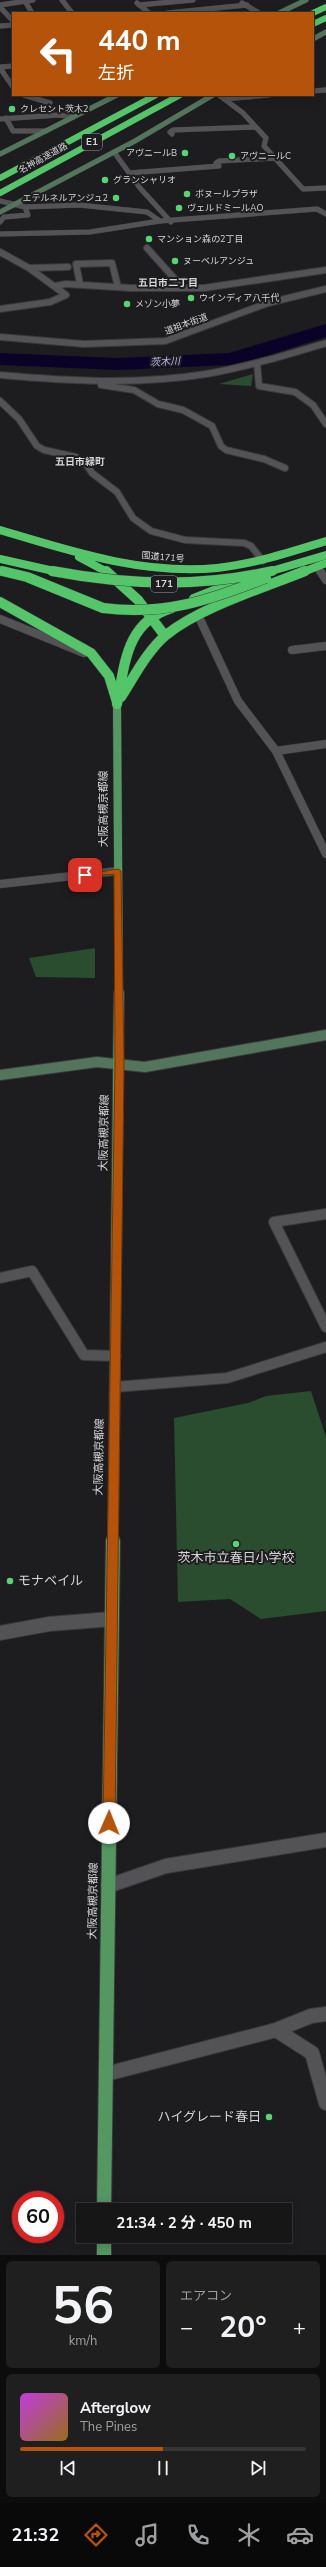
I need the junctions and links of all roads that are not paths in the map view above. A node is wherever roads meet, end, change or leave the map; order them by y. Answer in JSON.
{"nodes":[{"id":1,"x":33,"y":0,"type":"edge"},
{"id":2,"x":62,"y":0,"type":"edge"},
{"id":3,"x":134,"y":0,"type":"edge"},
{"id":4,"x":193,"y":0,"type":"edge"},
{"id":5,"x":237,"y":0,"type":"edge"},
{"id":6,"x":306,"y":0,"type":"edge"},
{"id":7,"x":24,"y":1,"type":"junction"},
{"id":8,"x":0,"y":5,"type":"edge"},
{"id":9,"x":139,"y":5,"type":"junction"},
{"id":10,"x":247,"y":5,"type":"junction"},
{"id":11,"x":326,"y":7,"type":"edge"},
{"id":12,"x":222,"y":8,"type":"junction"},
{"id":13,"x":31,"y":12,"type":"edge"},
{"id":14,"x":71,"y":12,"type":"edge"},
{"id":15,"x":148,"y":12,"type":"edge"},
{"id":16,"x":188,"y":12,"type":"edge"},
{"id":17,"x":225,"y":12,"type":"edge"},
{"id":18,"x":258,"y":12,"type":"edge"},
{"id":19,"x":282,"y":12,"type":"edge"},
{"id":20,"x":314,"y":13,"type":"edge"},
{"id":21,"x":326,"y":18,"type":"edge"},
{"id":22,"x":12,"y":20,"type":"edge"},
{"id":23,"x":314,"y":24,"type":"edge"},
{"id":24,"x":12,"y":25,"type":"edge"},
{"id":25,"x":0,"y":26,"type":"edge"},
{"id":26,"x":326,"y":32,"type":"edge"},
{"id":27,"x":314,"y":38,"type":"edge"},
{"id":28,"x":12,"y":66,"type":"edge"},
{"id":29,"x":0,"y":67,"type":"edge"},
{"id":30,"x":6,"y":86,"type":"dead end"},
{"id":31,"x":12,"y":87,"type":"edge"},
{"id":32,"x":326,"y":90,"type":"edge"},
{"id":33,"x":314,"y":91,"type":"edge"},
{"id":34,"x":27,"y":96,"type":"edge"},
{"id":35,"x":115,"y":96,"type":"edge"},
{"id":36,"x":154,"y":96,"type":"edge"},
{"id":37,"x":178,"y":96,"type":"edge"},
{"id":38,"x":211,"y":96,"type":"edge"},
{"id":39,"x":220,"y":96,"type":"edge"},
{"id":40,"x":258,"y":96,"type":"edge"},
{"id":41,"x":224,"y":99,"type":"junction"},
{"id":42,"x":50,"y":103,"type":"dead end"},
{"id":43,"x":73,"y":117,"type":"junction"},
{"id":44,"x":3,"y":119,"type":"edge"},
{"id":45,"x":255,"y":127,"type":"junction"},
{"id":46,"x":199,"y":129,"type":"junction"},
{"id":47,"x":46,"y":131,"type":"junction"},
{"id":48,"x":172,"y":134,"type":"dead end"},
{"id":49,"x":204,"y":135,"type":"dead end"},
{"id":50,"x":114,"y":152,"type":"junction"},
{"id":51,"x":0,"y":154,"type":"edge"},
{"id":52,"x":275,"y":158,"type":"junction"},
{"id":53,"x":129,"y":173,"type":"junction"},
{"id":54,"x":0,"y":178,"type":"edge"},
{"id":55,"x":326,"y":188,"type":"edge"},
{"id":56,"x":2,"y":192,"type":"edge"},
{"id":57,"x":0,"y":201,"type":"edge"},
{"id":58,"x":15,"y":204,"type":"junction"},
{"id":59,"x":24,"y":208,"type":"junction"},
{"id":60,"x":0,"y":212,"type":"edge"},
{"id":61,"x":326,"y":214,"type":"edge"},
{"id":62,"x":160,"y":221,"type":"junction"},
{"id":63,"x":0,"y":222,"type":"edge"},
{"id":64,"x":170,"y":222,"type":"junction"},
{"id":65,"x":0,"y":234,"type":"edge"},
{"id":66,"x":147,"y":248,"type":"dead end"},
{"id":67,"x":0,"y":252,"type":"edge"},
{"id":68,"x":68,"y":267,"type":"dead end"},
{"id":69,"x":29,"y":268,"type":"junction"},
{"id":70,"x":326,"y":270,"type":"edge"},
{"id":71,"x":80,"y":284,"type":"junction"},
{"id":72,"x":55,"y":286,"type":"junction"},
{"id":73,"x":118,"y":287,"type":"junction"},
{"id":74,"x":182,"y":287,"type":"junction"},
{"id":75,"x":326,"y":289,"type":"edge"},
{"id":76,"x":0,"y":309,"type":"edge"},
{"id":77,"x":0,"y":333,"type":"edge"},
{"id":78,"x":0,"y":336,"type":"edge"},
{"id":79,"x":55,"y":342,"type":"junction"},
{"id":80,"x":326,"y":343,"type":"edge"},
{"id":81,"x":257,"y":363,"type":"junction"},
{"id":82,"x":0,"y":375,"type":"edge"},
{"id":83,"x":91,"y":380,"type":"junction"},
{"id":84,"x":0,"y":401,"type":"edge"},
{"id":85,"x":326,"y":424,"type":"edge"},
{"id":86,"x":285,"y":468,"type":"dead end"},
{"id":87,"x":0,"y":530,"type":"edge"},
{"id":88,"x":38,"y":541,"type":"junction"},
{"id":89,"x":326,"y":543,"type":"edge"},
{"id":90,"x":326,"y":555,"type":"edge"},
{"id":91,"x":0,"y":559,"type":"edge"},
{"id":92,"x":262,"y":561,"type":"junction"},
{"id":93,"x":318,"y":564,"type":"edge"},
{"id":94,"x":0,"y":571,"type":"edge"},
{"id":95,"x":326,"y":580,"type":"edge"},
{"id":96,"x":0,"y":602,"type":"edge"},
{"id":97,"x":198,"y":615,"type":"junction"},
{"id":98,"x":152,"y":616,"type":"junction"},
{"id":99,"x":0,"y":619,"type":"edge"},
{"id":100,"x":165,"y":636,"type":"junction"},
{"id":101,"x":326,"y":646,"type":"edge"},
{"id":102,"x":292,"y":650,"type":"dead end"},
{"id":103,"x":96,"y":660,"type":"junction"},
{"id":104,"x":117,"y":704,"type":"junction"},
{"id":105,"x":326,"y":744,"type":"edge"},
{"id":106,"x":276,"y":751,"type":"junction"},
{"id":107,"x":326,"y":854,"type":"edge"},
{"id":108,"x":118,"y":871,"type":"junction"},
{"id":109,"x":0,"y":884,"type":"edge"},
{"id":110,"x":326,"y":1035,"type":"edge"},
{"id":111,"x":120,"y":1064,"type":"junction"},
{"id":112,"x":0,"y":1075,"type":"edge"},
{"id":113,"x":326,"y":1214,"type":"edge"},
{"id":114,"x":0,"y":1278,"type":"edge"},
{"id":115,"x":326,"y":1327,"type":"edge"},
{"id":116,"x":326,"y":1347,"type":"edge"},
{"id":117,"x":116,"y":1356,"type":"junction"},
{"id":118,"x":115,"y":1387,"type":"junction"},
{"id":119,"x":112,"y":1619,"type":"junction"},
{"id":120,"x":0,"y":1633,"type":"edge"},
{"id":121,"x":326,"y":1840,"type":"edge"},
{"id":122,"x":108,"y":1886,"type":"junction"},
{"id":123,"x":326,"y":2014,"type":"edge"},
{"id":124,"x":276,"y":2030,"type":"junction"},
{"id":125,"x":106,"y":2074,"type":"junction"},
{"id":126,"x":326,"y":2103,"type":"edge"},
{"id":127,"x":104,"y":2203,"type":"edge"},
{"id":128,"x":104,"y":2243,"type":"edge"},
{"id":129,"x":104,"y":2255,"type":"edge"}],
"edges":[{"from":1,"to":7,"type":"street"},
{"from":2,"to":14,"type":"street"},
{"from":3,"to":9,"type":"street"},
{"from":4,"to":9,"type":"street"},
{"from":5,"to":10,"type":"street"},
{"from":6,"to":19,"type":"street"},
{"from":7,"to":8,"type":"street"},
{"from":7,"to":13,"type":"street"},
{"from":8,"to":22,"type":"street"},
{"from":9,"to":15,"type":"street"},
{"from":10,"to":12,"type":"street"},
{"from":10,"to":18,"type":"street"},
{"from":11,"to":20,"type":"highway"},
{"from":12,"to":16,"type":"street"},
{"from":12,"to":17,"type":"street"},
{"from":21,"to":23,"type":"highway"},
{"from":24,"to":25,"type":"street"},
{"from":26,"to":27,"type":"street"},
{"from":28,"to":29,"type":"street"},
{"from":29,"to":31,"type":"street"},
{"from":30,"to":31,"type":"street"},
{"from":32,"to":33,"type":"street"},
{"from":34,"to":42,"type":"street"},
{"from":35,"to":43,"type":"street"},
{"from":36,"to":54,"type":"highway","name":"名神高速道路","number":"E1"},
{"from":37,"to":56,"type":"highway","name":"名神高速道路","number":"E1"},
{"from":38,"to":50,"type":"street"},
{"from":39,"to":41,"type":"street"},
{"from":40,"to":41,"type":"street"},
{"from":41,"to":45,"type":"street"},
{"from":43,"to":44,"type":"street"},
{"from":43,"to":47,"type":"street"},
{"from":44,"to":47,"type":"street"},
{"from":45,"to":46,"type":"street"},
{"from":45,"to":52,"type":"street"},
{"from":46,"to":48,"type":"street"},
{"from":46,"to":49,"type":"street"},
{"from":47,"to":51,"type":"street"},
{"from":50,"to":53,"type":"street"},
{"from":50,"to":58,"type":"street"},
{"from":52,"to":53,"type":"street"},
{"from":52,"to":55,"type":"street"},
{"from":53,"to":64,"type":"street"},
{"from":57,"to":58,"type":"street"},
{"from":58,"to":59,"type":"street"},
{"from":58,"to":60,"type":"street"},
{"from":59,"to":62,"type":"street"},
{"from":59,"to":63,"type":"street"},
{"from":61,"to":64,"type":"street"},
{"from":62,"to":64,"type":"street"},
{"from":62,"to":65,"type":"street"},
{"from":66,"to":74,"type":"street"},
{"from":67,"to":69,"type":"street"},
{"from":68,"to":69,"type":"street"},
{"from":69,"to":72,"type":"street"},
{"from":70,"to":74,"type":"street"},
{"from":71,"to":72,"type":"street"},
{"from":71,"to":73,"type":"street"},
{"from":71,"to":73,"type":"street"},
{"from":72,"to":76,"type":"street"},
{"from":73,"to":74,"type":"street"},
{"from":75,"to":79,"type":"street","name":"道祖本街道"},
{"from":77,"to":79,"type":"street"},
{"from":78,"to":79,"type":"street","name":"道祖本街道"},
{"from":80,"to":81,"type":"street"},
{"from":81,"to":83,"type":"street"},
{"from":81,"to":85,"type":"street"},
{"from":82,"to":83,"type":"street"},
{"from":83,"to":86,"type":"street"},
{"from":84,"to":92,"type":"street"},
{"from":87,"to":88,"type":"highway","name":"国道171号","number":"171"},
{"from":88,"to":92,"type":"highway","name":"国道171号","number":"171"},
{"from":88,"to":98,"type":"highway"},
{"from":89,"to":92,"type":"highway","name":"国道171号","number":"171"},
{"from":89,"to":98,"type":"highway"},
{"from":90,"to":93,"type":"highway","number":"171","bridge":true},
{"from":91,"to":93,"type":"highway","number":"171","bridge":true},
{"from":93,"to":94,"type":"highway","bridge":true},
{"from":93,"to":95,"type":"street"},
{"from":93,"to":97,"type":"highway"},
{"from":96,"to":103,"type":"highway"},
{"from":97,"to":100,"type":"highway"},
{"from":97,"to":106,"type":"street"},
{"from":98,"to":100,"type":"highway"},
{"from":98,"to":104,"type":"highway"},
{"from":99,"to":103,"type":"street"},
{"from":100,"to":104,"type":"highway"},
{"from":101,"to":102,"type":"street"},
{"from":103,"to":104,"type":"highway"},
{"from":104,"to":108,"type":"main road","name":"大阪高槻京都線"},
{"from":105,"to":106,"type":"street"},
{"from":106,"to":107,"type":"street"},
{"from":108,"to":109,"type":"street"},
{"from":108,"to":111,"type":"main road","name":"大阪高槻京都線"},
{"from":110,"to":111,"type":"street"},
{"from":111,"to":112,"type":"street"},
{"from":111,"to":117,"type":"main road","name":"大阪高槻京都線"},
{"from":113,"to":115,"type":"street"},
{"from":114,"to":117,"type":"street"},
{"from":116,"to":118,"type":"street"},
{"from":117,"to":118,"type":"main road","name":"大阪高槻京都線"},
{"from":118,"to":119,"type":"main road","name":"大阪高槻京都線"},
{"from":119,"to":120,"type":"street"},
{"from":119,"to":122,"type":"main road","name":"大阪高槻京都線"},
{"from":121,"to":122,"type":"street"},
{"from":122,"to":125,"type":"main road","name":"大阪高槻京都線"},
{"from":123,"to":124,"type":"street"},
{"from":124,"to":125,"type":"street"},
{"from":124,"to":126,"type":"street"},
{"from":125,"to":127,"type":"main road","name":"大阪高槻京都線"},
{"from":128,"to":129,"type":"main road"}]}
